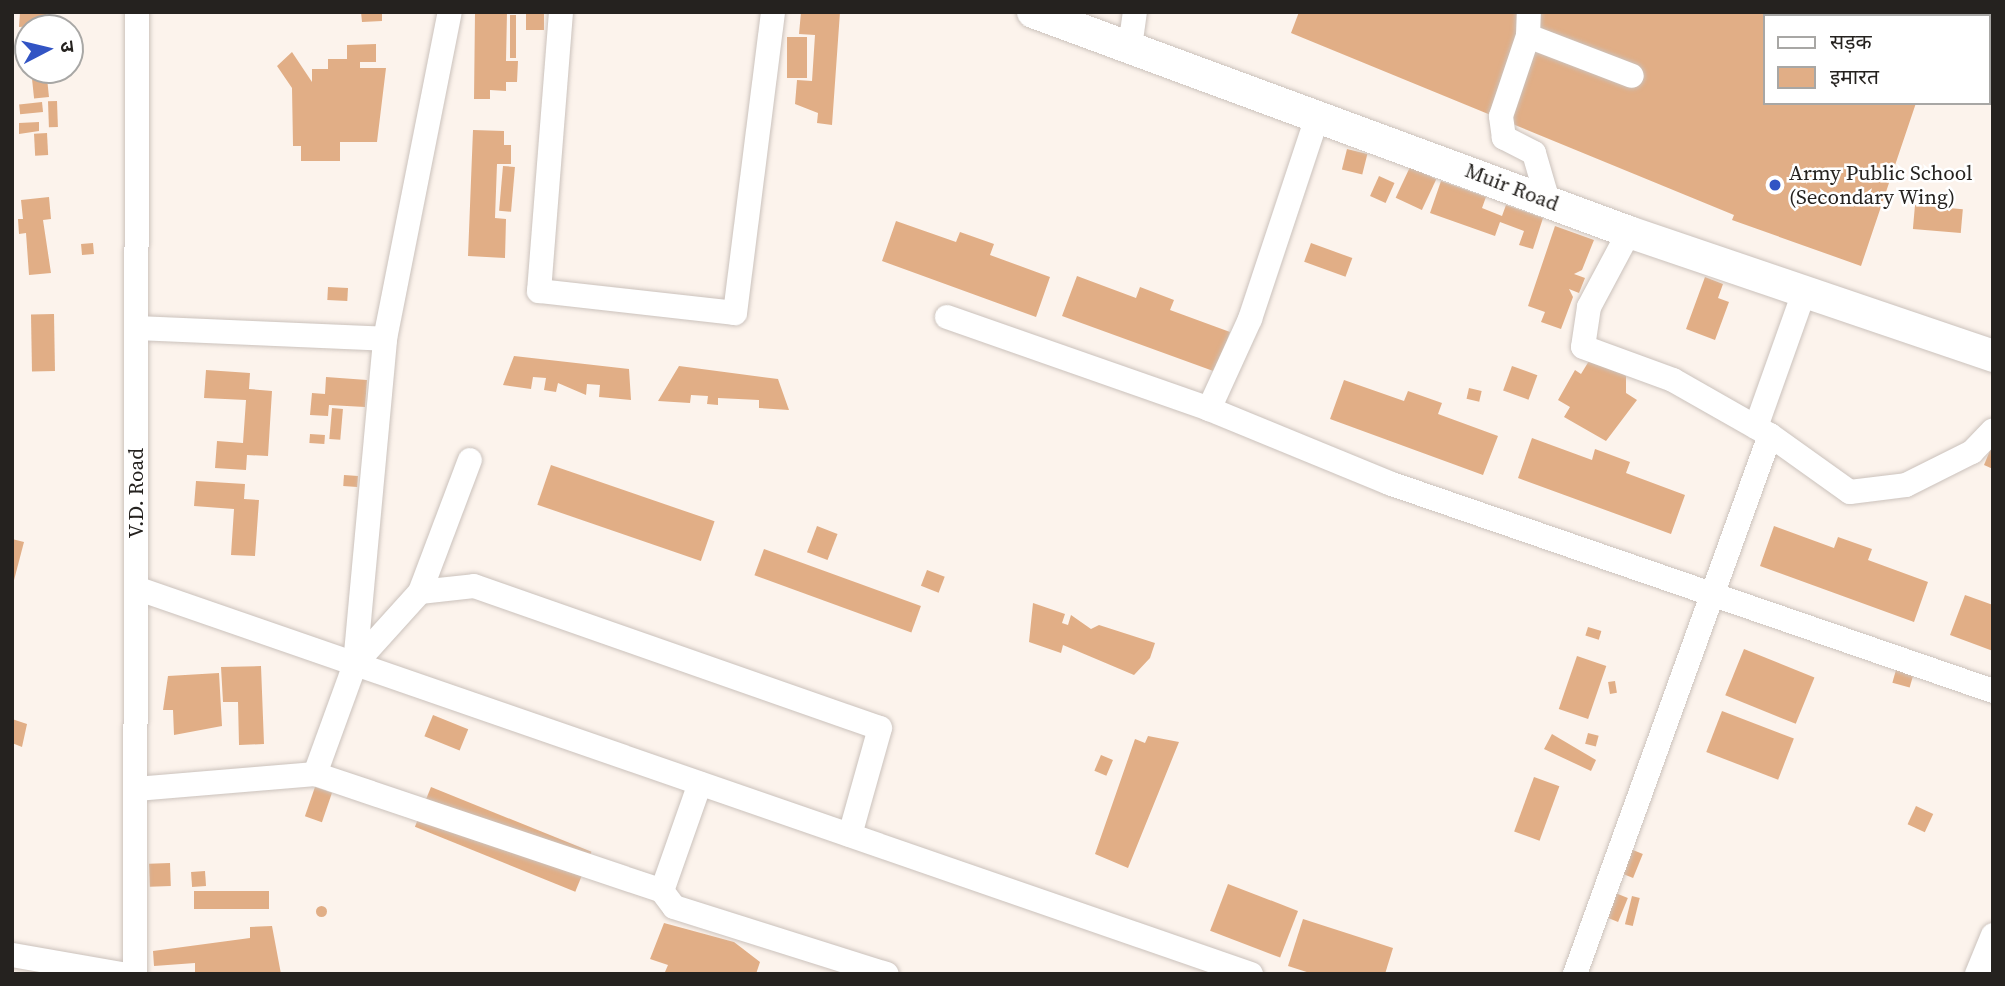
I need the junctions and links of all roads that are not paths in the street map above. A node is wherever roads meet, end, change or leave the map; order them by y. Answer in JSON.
{"nodes":[{"id":1,"x":138,"y":12,"type":"edge"},
{"id":2,"x":450,"y":12,"type":"edge"},
{"id":3,"x":561,"y":12,"type":"edge"},
{"id":4,"x":773,"y":12,"type":"edge"},
{"id":5,"x":1033,"y":12,"type":"edge"},
{"id":6,"x":1135,"y":12,"type":"edge"},
{"id":7,"x":1529,"y":24,"type":"edge"},
{"id":8,"x":1130,"y":47,"type":"junction"},
{"id":9,"x":1632,"y":76,"type":"dead end"},
{"id":10,"x":1318,"y":114,"type":"junction"},
{"id":11,"x":1548,"y":201,"type":"junction"},
{"id":12,"x":1629,"y":232,"type":"junction"},
{"id":13,"x":1804,"y":292,"type":"junction"},
{"id":14,"x":947,"y":317,"type":"dead end"},
{"id":15,"x":137,"y":328,"type":"junction"},
{"id":16,"x":384,"y":339,"type":"junction"},
{"id":17,"x":1993,"y":356,"type":"edge"},
{"id":18,"x":1209,"y":409,"type":"junction"},
{"id":19,"x":1993,"y":430,"type":"edge"},
{"id":20,"x":1763,"y":431,"type":"junction"},
{"id":21,"x":470,"y":460,"type":"dead end"},
{"id":22,"x":136,"y":588,"type":"junction"},
{"id":23,"x":420,"y":592,"type":"junction"},
{"id":24,"x":1713,"y":593,"type":"junction"},
{"id":25,"x":355,"y":664,"type":"junction"},
{"id":26,"x":1993,"y":691,"type":"edge"},
{"id":27,"x":315,"y":774,"type":"junction"},
{"id":28,"x":700,"y":783,"type":"junction"},
{"id":29,"x":136,"y":789,"type":"junction"},
{"id":30,"x":850,"y":835,"type":"junction"},
{"id":31,"x":662,"y":891,"type":"junction"},
{"id":32,"x":1992,"y":936,"type":"edge"},
{"id":33,"x":12,"y":955,"type":"edge"},
{"id":34,"x":121,"y":974,"type":"edge"},
{"id":35,"x":135,"y":974,"type":"edge"},
{"id":36,"x":887,"y":974,"type":"edge"},
{"id":37,"x":1251,"y":974,"type":"edge"},
{"id":38,"x":1574,"y":974,"type":"edge"},
{"id":39,"x":1977,"y":974,"type":"edge"}],
"edges":[{"from":1,"to":15,"type":"street","name":"V.D. Road"},
{"from":2,"to":16,"type":"street"},
{"from":3,"to":4,"type":"street"},
{"from":5,"to":8,"type":"main road","name":"Muir Road"},
{"from":6,"to":8,"type":"street"},
{"from":7,"to":9,"type":"street"},
{"from":7,"to":11,"type":"street"},
{"from":8,"to":10,"type":"main road","name":"Muir Road"},
{"from":10,"to":11,"type":"main road","name":"Muir Road"},
{"from":10,"to":18,"type":"street"},
{"from":11,"to":12,"type":"main road","name":"Muir Road"},
{"from":12,"to":13,"type":"main road","name":"Muir Road"},
{"from":12,"to":20,"type":"street"},
{"from":13,"to":17,"type":"main road","name":"Muir Road"},
{"from":13,"to":20,"type":"street"},
{"from":14,"to":18,"type":"street"},
{"from":15,"to":16,"type":"street"},
{"from":15,"to":22,"type":"street","name":"V.D. Road"},
{"from":16,"to":25,"type":"street"},
{"from":18,"to":24,"type":"street"},
{"from":19,"to":20,"type":"street"},
{"from":20,"to":24,"type":"street"},
{"from":21,"to":23,"type":"street"},
{"from":22,"to":25,"type":"street"},
{"from":22,"to":29,"type":"street","name":"V.D. Road"},
{"from":23,"to":25,"type":"street"},
{"from":23,"to":30,"type":"street"},
{"from":24,"to":26,"type":"street"},
{"from":24,"to":38,"type":"street"},
{"from":25,"to":27,"type":"street"},
{"from":25,"to":28,"type":"street"},
{"from":27,"to":29,"type":"street"},
{"from":27,"to":31,"type":"street"},
{"from":28,"to":30,"type":"street"},
{"from":28,"to":31,"type":"street"},
{"from":29,"to":35,"type":"street","name":"V.D. Road"},
{"from":30,"to":37,"type":"street"},
{"from":31,"to":36,"type":"street"},
{"from":32,"to":39,"type":"street"},
{"from":33,"to":34,"type":"street"}]}
